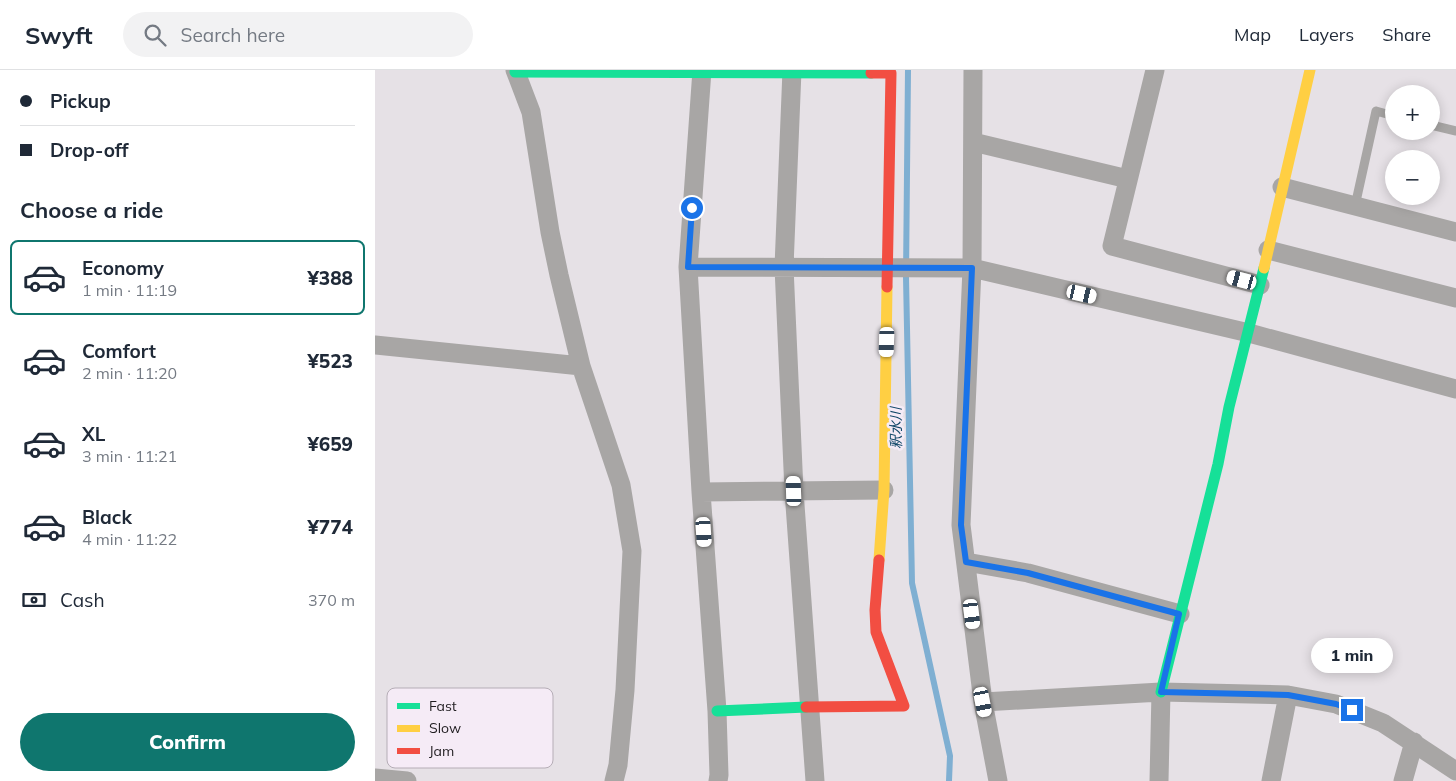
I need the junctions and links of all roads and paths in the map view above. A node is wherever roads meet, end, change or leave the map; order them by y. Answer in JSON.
{"nodes":[{"id":1,"x":973,"y":70,"type":"edge"},
{"id":2,"x":1155,"y":70,"type":"edge"},
{"id":3,"x":1310,"y":70,"type":"edge"},
{"id":4,"x":515,"y":71,"type":"edge"},
{"id":5,"x":702,"y":71,"type":"edge"},
{"id":6,"x":792,"y":71,"type":"edge"},
{"id":7,"x":1385,"y":114,"type":"edge"},
{"id":8,"x":1440,"y":127,"type":"edge"},
{"id":9,"x":1456,"y":131,"type":"edge"},
{"id":10,"x":973,"y":142,"type":"junction"},
{"id":11,"x":1128,"y":179,"type":"junction"},
{"id":12,"x":1282,"y":187,"type":"junction"},
{"id":13,"x":1355,"y":206,"type":"junction"},
{"id":14,"x":1456,"y":232,"type":"edge"},
{"id":15,"x":1268,"y":250,"type":"junction"},
{"id":16,"x":688,"y":267,"type":"junction"},
{"id":17,"x":784,"y":267,"type":"junction"},
{"id":18,"x":889,"y":268,"type":"junction"},
{"id":19,"x":972,"y":268,"type":"junction"},
{"id":20,"x":1261,"y":285,"type":"junction"},
{"id":21,"x":1456,"y":298,"type":"edge"},
{"id":22,"x":1249,"y":333,"type":"junction"},
{"id":23,"x":375,"y":345,"type":"edge"},
{"id":24,"x":581,"y":366,"type":"junction"},
{"id":25,"x":1456,"y":389,"type":"edge"},
{"id":26,"x":884,"y":490,"type":"junction"},
{"id":27,"x":794,"y":491,"type":"junction"},
{"id":28,"x":701,"y":492,"type":"junction"},
{"id":29,"x":966,"y":562,"type":"junction"},
{"id":30,"x":1179,"y":614,"type":"junction"},
{"id":31,"x":1161,"y":692,"type":"junction"},
{"id":32,"x":1288,"y":695,"type":"junction"},
{"id":33,"x":983,"y":702,"type":"junction"},
{"id":34,"x":809,"y":707,"type":"junction"},
{"id":35,"x":717,"y":711,"type":"junction"},
{"id":36,"x":1414,"y":742,"type":"junction"},
{"id":37,"x":1456,"y":770,"type":"edge"},
{"id":38,"x":375,"y":778,"type":"edge"},
{"id":39,"x":407,"y":781,"type":"edge"},
{"id":40,"x":614,"y":781,"type":"edge"},
{"id":41,"x":718,"y":781,"type":"edge"},
{"id":42,"x":815,"y":781,"type":"edge"},
{"id":43,"x":998,"y":781,"type":"edge"},
{"id":44,"x":1159,"y":781,"type":"edge"},
{"id":45,"x":1271,"y":781,"type":"edge"},
{"id":46,"x":1403,"y":781,"type":"edge"}],
"edges":[{"from":1,"to":10,"type":"street"},
{"from":2,"to":11,"type":"street"},
{"from":3,"to":12,"type":"street"},
{"from":4,"to":5,"type":"street"},
{"from":4,"to":24,"type":"street"},
{"from":5,"to":6,"type":"street"},
{"from":5,"to":16,"type":"street"},
{"from":6,"to":17,"type":"street"},
{"from":6,"to":18,"type":"street"},
{"from":7,"to":13,"type":"lane"},
{"from":8,"to":9,"type":"lane"},
{"from":10,"to":11,"type":"street"},
{"from":10,"to":19,"type":"street"},
{"from":11,"to":20,"type":"street"},
{"from":12,"to":13,"type":"street"},
{"from":12,"to":15,"type":"street"},
{"from":13,"to":14,"type":"street"},
{"from":15,"to":20,"type":"street"},
{"from":15,"to":21,"type":"street"},
{"from":16,"to":17,"type":"street"},
{"from":16,"to":28,"type":"street"},
{"from":17,"to":18,"type":"street"},
{"from":17,"to":27,"type":"street"},
{"from":18,"to":19,"type":"street"},
{"from":18,"to":26,"type":"street"},
{"from":19,"to":22,"type":"street"},
{"from":19,"to":29,"type":"street"},
{"from":20,"to":22,"type":"street"},
{"from":22,"to":25,"type":"street"},
{"from":22,"to":30,"type":"street"},
{"from":23,"to":24,"type":"street"},
{"from":24,"to":40,"type":"street"},
{"from":26,"to":27,"type":"street"},
{"from":26,"to":34,"type":"street"},
{"from":27,"to":28,"type":"street"},
{"from":27,"to":34,"type":"street"},
{"from":28,"to":35,"type":"street"},
{"from":29,"to":30,"type":"street"},
{"from":29,"to":33,"type":"street"},
{"from":30,"to":31,"type":"street"},
{"from":31,"to":32,"type":"street"},
{"from":31,"to":33,"type":"street"},
{"from":31,"to":44,"type":"street"},
{"from":32,"to":36,"type":"street"},
{"from":32,"to":45,"type":"street"},
{"from":33,"to":43,"type":"street"},
{"from":34,"to":35,"type":"street"},
{"from":34,"to":42,"type":"street"},
{"from":35,"to":41,"type":"street"},
{"from":36,"to":37,"type":"street"},
{"from":36,"to":46,"type":"street"},
{"from":38,"to":39,"type":"street"}]}
